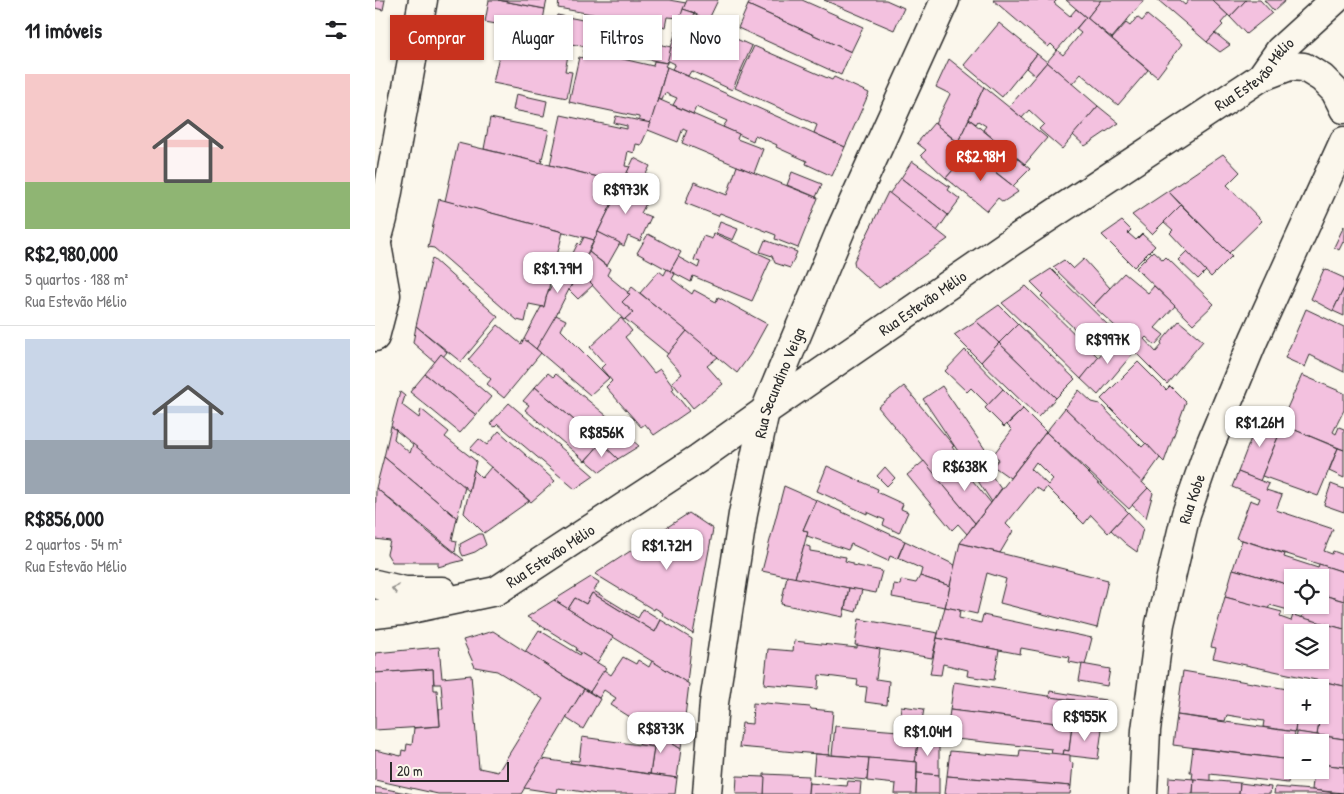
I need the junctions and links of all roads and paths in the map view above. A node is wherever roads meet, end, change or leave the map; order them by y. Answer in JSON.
{"nodes":[{"id":1,"x":423,"y":0,"type":"edge"},
{"id":2,"x":945,"y":0,"type":"edge"},
{"id":3,"x":1335,"y":0,"type":"edge"},
{"id":4,"x":1261,"y":77,"type":"junction"},
{"id":5,"x":1344,"y":109,"type":"edge"},
{"id":6,"x":1344,"y":141,"type":"edge"},
{"id":7,"x":376,"y":247,"type":"edge"},
{"id":8,"x":375,"y":337,"type":"edge"},
{"id":9,"x":765,"y":411,"type":"junction"},
{"id":10,"x":375,"y":584,"type":"edge"},
{"id":11,"x":496,"y":591,"type":"junction"},
{"id":12,"x":375,"y":614,"type":"edge"},
{"id":13,"x":707,"y":794,"type":"edge"},
{"id":14,"x":1143,"y":794,"type":"edge"}],
"edges":[{"from":1,"to":7,"type":"street"},
{"from":2,"to":9,"type":"street","name":"Rua Secundino Veiga"},
{"from":3,"to":4,"type":"street","name":"Rua Estevão Mélio"},
{"from":4,"to":5,"type":"street"},
{"from":4,"to":9,"type":"street","name":"Rua Estevão Mélio"},
{"from":6,"to":14,"type":"street","name":"Rua Kobe"},
{"from":7,"to":8,"type":"street"},
{"from":9,"to":11,"type":"street","name":"Rua Estevão Mélio"},
{"from":9,"to":13,"type":"street","name":"Rua Secundino Veiga"},
{"from":11,"to":10,"type":"street","name":"Rua Estevão Mélio","one_way":true},
{"from":11,"to":12,"type":"street","name":"Rua Estevão Mélio"}]}
